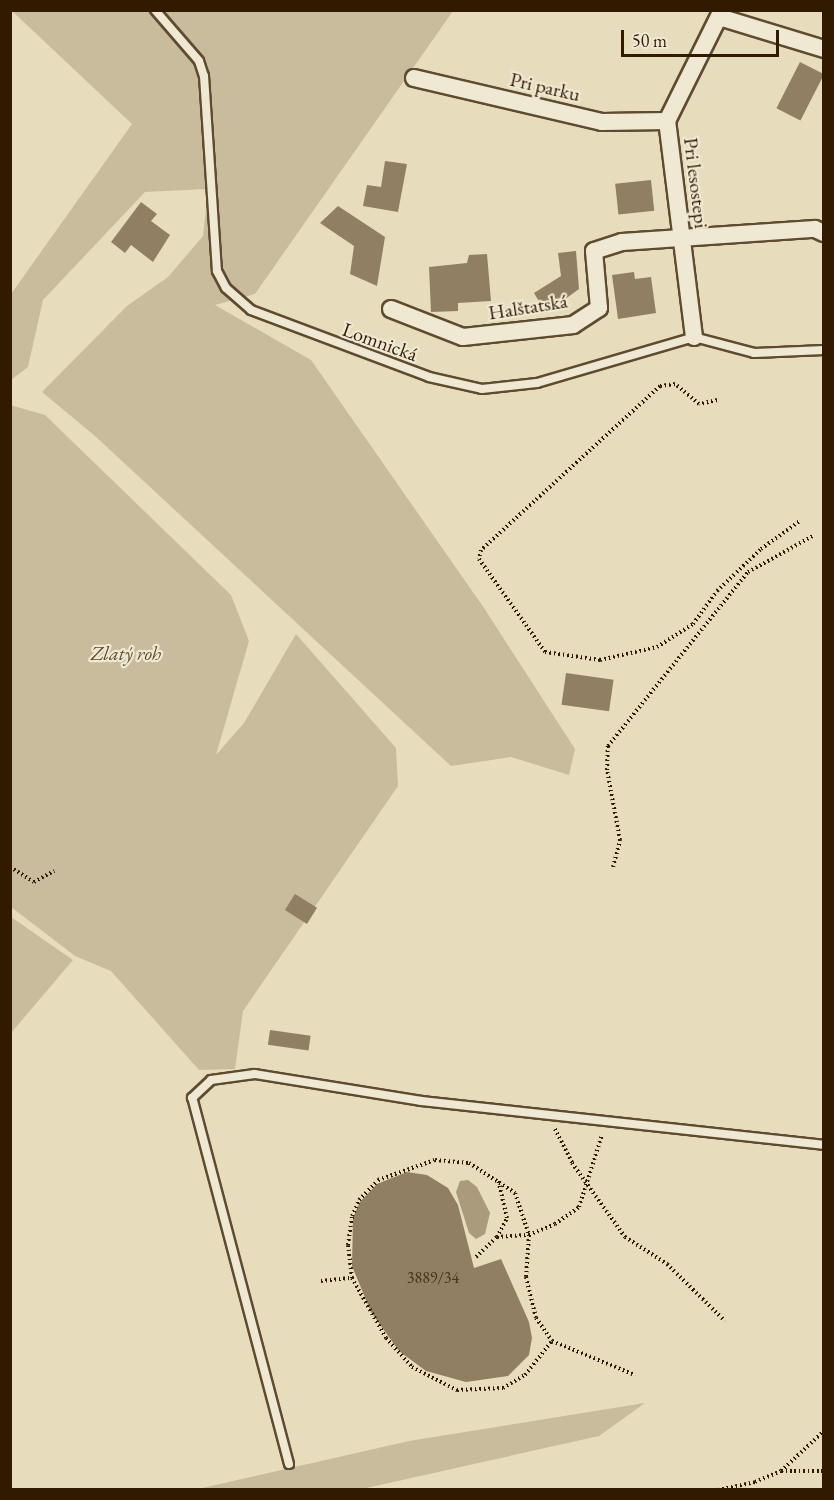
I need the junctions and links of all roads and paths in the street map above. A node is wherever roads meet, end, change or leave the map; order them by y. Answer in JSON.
{"nodes":[{"id":1,"x":155,"y":10,"type":"edge"},
{"id":2,"x":720,"y":14,"type":"edge"},
{"id":3,"x":824,"y":49,"type":"edge"},
{"id":4,"x":414,"y":78,"type":"dead end"},
{"id":5,"x":667,"y":121,"type":"junction"},
{"id":6,"x":824,"y":233,"type":"edge"},
{"id":7,"x":682,"y":238,"type":"junction"},
{"id":8,"x":391,"y":309,"type":"dead end"},
{"id":9,"x":694,"y":337,"type":"junction"},
{"id":10,"x":824,"y":350,"type":"edge"},
{"id":11,"x":717,"y":400,"type":"dead end"},
{"id":12,"x":801,"y":520,"type":"dead end"},
{"id":13,"x":813,"y":536,"type":"dead end"},
{"id":14,"x":10,"y":867,"type":"edge"},
{"id":15,"x":613,"y":867,"type":"dead end"},
{"id":16,"x":54,"y":871,"type":"dead end"},
{"id":17,"x":547,"y":1114,"type":"junction"},
{"id":18,"x":606,"y":1121,"type":"junction"},
{"id":19,"x":824,"y":1144,"type":"edge"},
{"id":20,"x":498,"y":1179,"type":"junction"},
{"id":21,"x":588,"y":1184,"type":"junction"},
{"id":22,"x":529,"y":1234,"type":"junction"},
{"id":23,"x":497,"y":1236,"type":"junction"},
{"id":24,"x":476,"y":1257,"type":"dead end"},
{"id":25,"x":352,"y":1278,"type":"junction"},
{"id":26,"x":321,"y":1281,"type":"dead end"},
{"id":27,"x":725,"y":1321,"type":"dead end"},
{"id":28,"x":552,"y":1341,"type":"junction"},
{"id":29,"x":635,"y":1375,"type":"dead end"},
{"id":30,"x":824,"y":1431,"type":"edge"},
{"id":31,"x":289,"y":1464,"type":"dead end"},
{"id":32,"x":781,"y":1471,"type":"junction"},
{"id":33,"x":824,"y":1471,"type":"edge"},
{"id":34,"x":717,"y":1490,"type":"edge"}],
"edges":[{"from":1,"to":9,"type":"lane","name":"Lomnická"},
{"from":2,"to":3,"type":"street"},
{"from":2,"to":5,"type":"street","name":"Pri lesostepi"},
{"from":4,"to":5,"type":"street","name":"Pri parku"},
{"from":5,"to":7,"type":"street","name":"Pri lesostepi"},
{"from":6,"to":7,"type":"street"},
{"from":7,"to":8,"type":"street","name":"Halštatská"},
{"from":7,"to":9,"type":"street","name":"Pri lesostepi"},
{"from":9,"to":10,"type":"lane"},
{"from":11,"to":12,"type":"path"},
{"from":13,"to":15,"type":"path"},
{"from":14,"to":16,"type":"path"},
{"from":17,"to":18,"type":"lane"},
{"from":17,"to":21,"type":"path"},
{"from":17,"to":31,"type":"lane"},
{"from":18,"to":19,"type":"lane"},
{"from":18,"to":21,"type":"path"},
{"from":20,"to":22,"type":"path"},
{"from":20,"to":23,"type":"path"},
{"from":20,"to":25,"type":"path"},
{"from":21,"to":22,"type":"path"},
{"from":21,"to":27,"type":"path"},
{"from":22,"to":23,"type":"path"},
{"from":22,"to":28,"type":"path"},
{"from":23,"to":24,"type":"path"},
{"from":25,"to":26,"type":"path"},
{"from":25,"to":28,"type":"path"},
{"from":28,"to":29,"type":"path"},
{"from":30,"to":32,"type":"path"},
{"from":32,"to":33,"type":"path"},
{"from":32,"to":34,"type":"path"}]}
